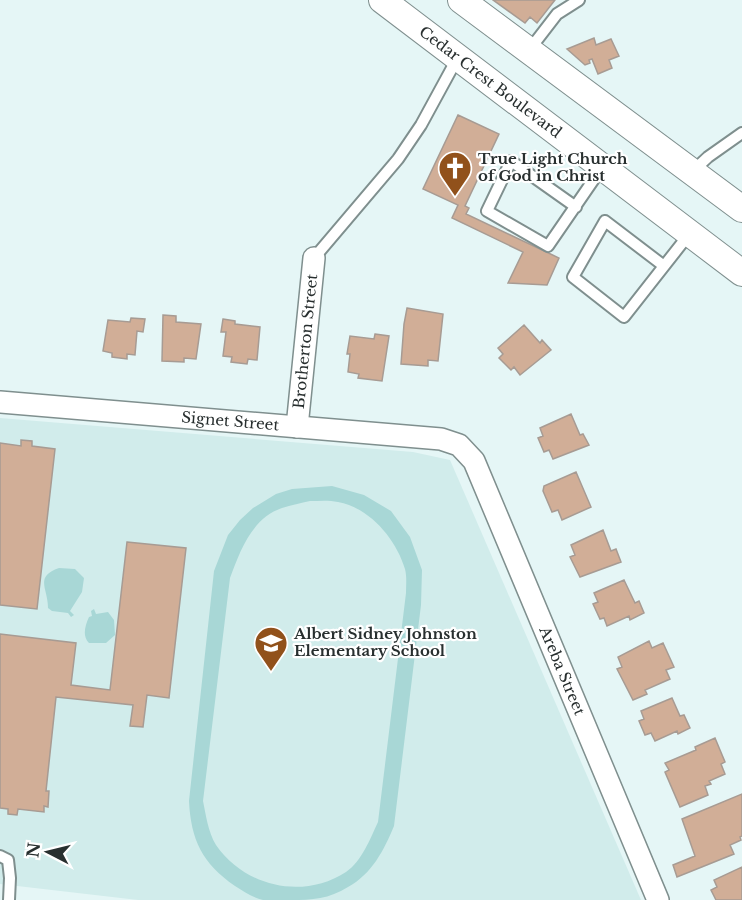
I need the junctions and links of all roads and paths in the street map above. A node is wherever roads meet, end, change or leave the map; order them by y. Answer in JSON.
{"nodes":[{"id":1,"x":382,"y":0,"type":"edge"},
{"id":2,"x":461,"y":0,"type":"edge"},
{"id":3,"x":579,"y":0,"type":"edge"},
{"id":4,"x":530,"y":49,"type":"junction"},
{"id":5,"x":458,"y":57,"type":"junction"},
{"id":6,"x":742,"y":133,"type":"edge"},
{"id":7,"x":603,"y":166,"type":"junction"},
{"id":8,"x":693,"y":171,"type":"junction"},
{"id":9,"x":576,"y":207,"type":"junction"},
{"id":10,"x":742,"y":209,"type":"edge"},
{"id":11,"x":691,"y":233,"type":"junction"},
{"id":12,"x":314,"y":258,"type":"joint"},
{"id":13,"x":664,"y":266,"type":"junction"},
{"id":14,"x":742,"y":273,"type":"edge"},
{"id":15,"x":0,"y":402,"type":"edge"},
{"id":16,"x":297,"y":427,"type":"junction"},
{"id":17,"x":459,"y":445,"type":"joint"},
{"id":18,"x":0,"y":856,"type":"edge"},
{"id":19,"x":9,"y":900,"type":"edge"},
{"id":20,"x":658,"y":900,"type":"edge"}],
"edges":[{"from":1,"to":5,"type":"street","name":"Cedar Crest Boulevard"},
{"from":2,"to":4,"type":"street"},
{"from":3,"to":4,"type":"lane"},
{"from":4,"to":8,"type":"street"},
{"from":5,"to":7,"type":"street","name":"Cedar Crest Boulevard"},
{"from":5,"to":12,"type":"lane"},
{"from":6,"to":8,"type":"lane"},
{"from":7,"to":9,"type":"lane"},
{"from":7,"to":11,"type":"street","name":"Cedar Crest Boulevard"},
{"from":8,"to":10,"type":"street"},
{"from":9,"to":9,"type":"lane"},
{"from":11,"to":13,"type":"lane"},
{"from":11,"to":14,"type":"street","name":"Cedar Crest Boulevard"},
{"from":12,"to":16,"type":"street","name":"Brotherton Street"},
{"from":13,"to":13,"type":"lane"},
{"from":15,"to":16,"type":"street","name":"Signet Street"},
{"from":16,"to":17,"type":"street","name":"Signet Street"},
{"from":17,"to":20,"type":"street","name":"Areba Street"},
{"from":18,"to":19,"type":"lane"}]}
